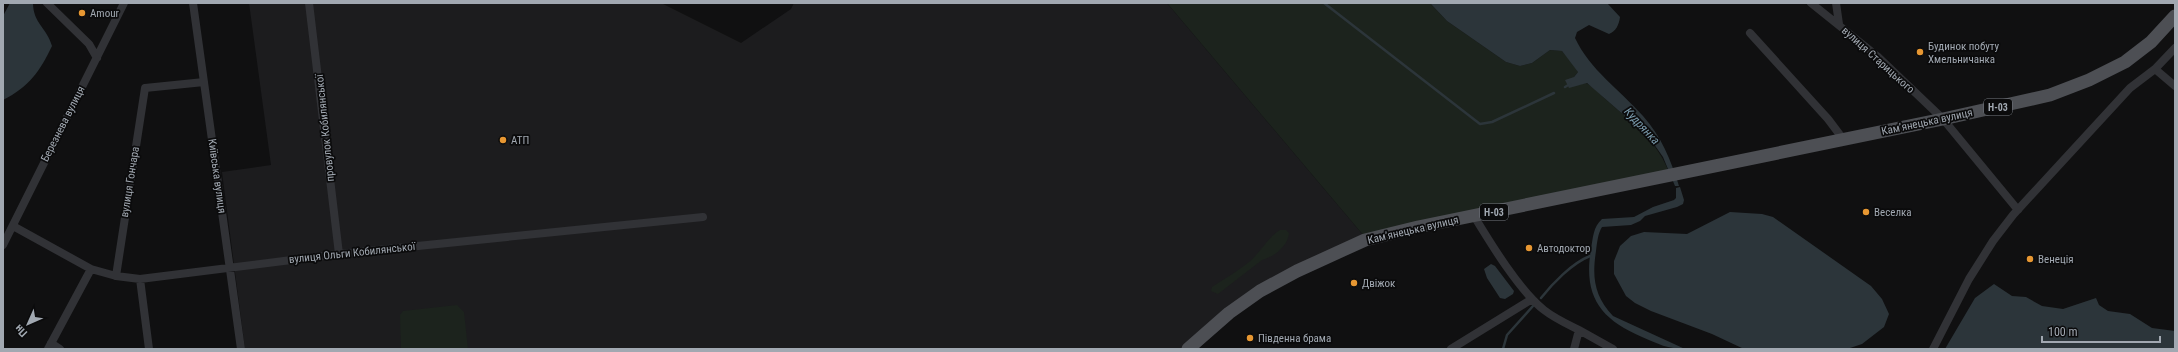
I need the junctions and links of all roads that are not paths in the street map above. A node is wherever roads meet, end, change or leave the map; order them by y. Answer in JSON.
{"nodes":[{"id":1,"x":47,"y":3,"type":"edge"},
{"id":2,"x":124,"y":3,"type":"edge"},
{"id":3,"x":193,"y":3,"type":"edge"},
{"id":4,"x":309,"y":3,"type":"edge"},
{"id":5,"x":1811,"y":3,"type":"edge"},
{"id":6,"x":1836,"y":3,"type":"edge"},
{"id":7,"x":2175,"y":16,"type":"edge"},
{"id":8,"x":1839,"y":24,"type":"junction"},
{"id":9,"x":1750,"y":33,"type":"dead end"},
{"id":10,"x":2175,"y":48,"type":"edge"},
{"id":11,"x":97,"y":58,"type":"junction"},
{"id":12,"x":2155,"y":69,"type":"junction"},
{"id":13,"x":204,"y":82,"type":"junction"},
{"id":14,"x":2175,"y":86,"type":"edge"},
{"id":15,"x":1942,"y":119,"type":"junction"},
{"id":16,"x":1843,"y":139,"type":"junction"},
{"id":17,"x":2018,"y":210,"type":"junction"},
{"id":18,"x":1474,"y":216,"type":"junction"},
{"id":19,"x":703,"y":217,"type":"dead end"},
{"id":20,"x":13,"y":226,"type":"junction"},
{"id":21,"x":3,"y":245,"type":"edge"},
{"id":22,"x":340,"y":254,"type":"junction"},
{"id":23,"x":230,"y":266,"type":"junction"},
{"id":24,"x":91,"y":269,"type":"junction"},
{"id":25,"x":116,"y":276,"type":"junction"},
{"id":26,"x":140,"y":278,"type":"junction"},
{"id":27,"x":1532,"y":299,"type":"junction"},
{"id":28,"x":1579,"y":330,"type":"junction"},
{"id":29,"x":49,"y":346,"type":"edge"},
{"id":30,"x":1191,"y":348,"type":"edge"},
{"id":31,"x":60,"y":349,"type":"edge"},
{"id":32,"x":149,"y":349,"type":"edge"},
{"id":33,"x":241,"y":349,"type":"edge"},
{"id":34,"x":1451,"y":349,"type":"edge"},
{"id":35,"x":1574,"y":349,"type":"edge"},
{"id":36,"x":1613,"y":349,"type":"edge"},
{"id":37,"x":1933,"y":349,"type":"edge"}],
"edges":[{"from":1,"to":11,"type":"street"},
{"from":2,"to":11,"type":"street","name":"Березнева вулиця"},
{"from":3,"to":13,"type":"street","name":"Київська вулиця"},
{"from":4,"to":22,"type":"street","name":"провулок Кобилянської"},
{"from":5,"to":8,"type":"street","name":"вулиця Старицького"},
{"from":6,"to":8,"type":"street"},
{"from":7,"to":15,"type":"main road","name":"Камʼянецька вулиця","number":"Н-03"},
{"from":8,"to":15,"type":"street","name":"вулиця Старицького"},
{"from":9,"to":16,"type":"street"},
{"from":10,"to":12,"type":"street"},
{"from":11,"to":20,"type":"street","name":"Березнева вулиця"},
{"from":12,"to":14,"type":"street"},
{"from":12,"to":17,"type":"street"},
{"from":13,"to":23,"type":"street","name":"Київська вулиця"},
{"from":13,"to":25,"type":"street","name":"вулиця Гончара"},
{"from":15,"to":16,"type":"main road","name":"Камʼянецька вулиця","number":"Н-03"},
{"from":15,"to":17,"type":"street","name":"вулиця Старицького"},
{"from":16,"to":18,"type":"main road","name":"Камʼянецька вулиця","number":"Н-03"},
{"from":17,"to":37,"type":"street"},
{"from":18,"to":27,"type":"street"},
{"from":18,"to":30,"type":"main road","name":"Камʼянецька вулиця","number":"Н-03"},
{"from":19,"to":22,"type":"street","name":"вулиця Ольги Кобилянської"},
{"from":20,"to":21,"type":"street","name":"Березнева вулиця"},
{"from":20,"to":24,"type":"street","name":"вулиця Ольги Кобилянської"},
{"from":22,"to":23,"type":"street","name":"вулиця Ольги Кобилянської"},
{"from":23,"to":26,"type":"street","name":"вулиця Ольги Кобилянської"},
{"from":23,"to":33,"type":"street","name":"Київська вулиця"},
{"from":24,"to":25,"type":"street","name":"вулиця Ольги Кобилянської"},
{"from":24,"to":29,"type":"street"},
{"from":25,"to":26,"type":"street","name":"вулиця Ольги Кобилянської"},
{"from":26,"to":32,"type":"street"},
{"from":27,"to":28,"type":"street"},
{"from":27,"to":34,"type":"street"},
{"from":28,"to":35,"type":"street"},
{"from":28,"to":36,"type":"street"},
{"from":29,"to":31,"type":"street"}]}
